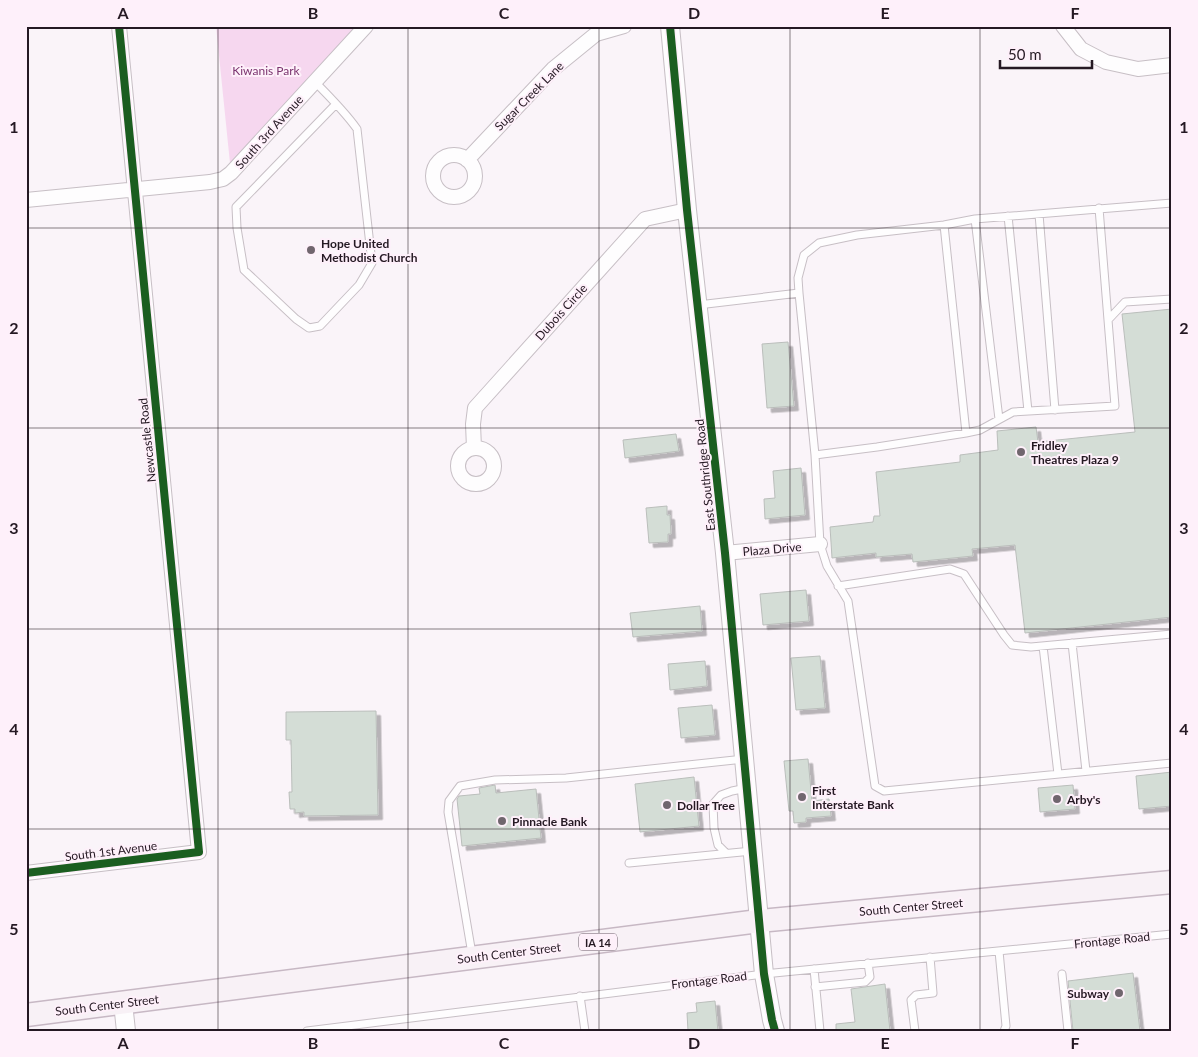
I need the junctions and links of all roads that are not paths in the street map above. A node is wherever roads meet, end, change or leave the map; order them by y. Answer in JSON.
{"nodes":[{"id":1,"x":118,"y":26,"type":"edge"},
{"id":2,"x":366,"y":26,"type":"edge"},
{"id":3,"x":624,"y":26,"type":"edge"},
{"id":4,"x":670,"y":26,"type":"edge"},
{"id":5,"x":1063,"y":26,"type":"edge"},
{"id":6,"x":1172,"y":65,"type":"edge"},
{"id":7,"x":314,"y":82,"type":"junction"},
{"id":8,"x":336,"y":104,"type":"junction"},
{"id":9,"x":467,"y":160,"type":"dead end"},
{"id":10,"x":134,"y":188,"type":"junction"},
{"id":11,"x":26,"y":200,"type":"edge"},
{"id":12,"x":1172,"y":202,"type":"edge"},
{"id":13,"x":1099,"y":208,"type":"junction"},
{"id":14,"x":687,"y":210,"type":"junction"},
{"id":15,"x":1039,"y":214,"type":"junction"},
{"id":16,"x":1008,"y":216,"type":"junction"},
{"id":17,"x":975,"y":219,"type":"junction"},
{"id":18,"x":944,"y":226,"type":"junction"},
{"id":19,"x":798,"y":294,"type":"junction"},
{"id":20,"x":1172,"y":299,"type":"edge"},
{"id":21,"x":698,"y":305,"type":"junction"},
{"id":22,"x":1108,"y":320,"type":"junction"},
{"id":23,"x":1055,"y":410,"type":"junction"},
{"id":24,"x":1028,"y":411,"type":"junction"},
{"id":25,"x":1000,"y":419,"type":"junction"},
{"id":26,"x":966,"y":433,"type":"junction"},
{"id":27,"x":474,"y":448,"type":"dead end"},
{"id":28,"x":815,"y":455,"type":"junction"},
{"id":29,"x":820,"y":544,"type":"junction"},
{"id":30,"x":725,"y":553,"type":"junction"},
{"id":31,"x":838,"y":586,"type":"junction"},
{"id":32,"x":1172,"y":634,"type":"edge"},
{"id":33,"x":1072,"y":643,"type":"junction"},
{"id":34,"x":1043,"y":646,"type":"junction"},
{"id":35,"x":744,"y":758,"type":"junction"},
{"id":36,"x":1172,"y":763,"type":"edge"},
{"id":37,"x":1086,"y":771,"type":"junction"},
{"id":38,"x":1058,"y":774,"type":"junction"},
{"id":39,"x":747,"y":788,"type":"junction"},
{"id":40,"x":752,"y":851,"type":"junction"},
{"id":41,"x":199,"y":852,"type":"joint"},
{"id":42,"x":726,"y":853,"type":"junction"},
{"id":43,"x":629,"y":863,"type":"dead end"},
{"id":44,"x":26,"y":873,"type":"edge"},
{"id":45,"x":1172,"y":882,"type":"edge"},
{"id":46,"x":759,"y":921,"type":"junction"},
{"id":47,"x":1172,"y":934,"type":"edge"},
{"id":48,"x":999,"y":950,"type":"junction"},
{"id":49,"x":930,"y":957,"type":"junction"},
{"id":50,"x":473,"y":958,"type":"junction"},
{"id":51,"x":868,"y":963,"type":"junction"},
{"id":52,"x":814,"y":969,"type":"junction"},
{"id":53,"x":764,"y":974,"type":"junction"},
{"id":54,"x":1062,"y":974,"type":"dead end"},
{"id":55,"x":816,"y":987,"type":"junction"},
{"id":56,"x":580,"y":996,"type":"junction"},
{"id":57,"x":123,"y":1002,"type":"junction"},
{"id":58,"x":26,"y":1015,"type":"edge"},
{"id":59,"x":126,"y":1031,"type":"edge"},
{"id":60,"x":307,"y":1031,"type":"edge"},
{"id":61,"x":585,"y":1031,"type":"edge"},
{"id":62,"x":775,"y":1031,"type":"edge"},
{"id":63,"x":820,"y":1031,"type":"edge"},
{"id":64,"x":915,"y":1031,"type":"edge"},
{"id":65,"x":1004,"y":1031,"type":"edge"},
{"id":66,"x":1068,"y":1031,"type":"edge"}],
"edges":[{"from":1,"to":10,"type":"street","name":"Newcastle Road"},
{"from":2,"to":7,"type":"street","name":"South 3rd Avenue"},
{"from":3,"to":9,"type":"street","name":"Sugar Creek Lane"},
{"from":4,"to":14,"type":"street","name":"East Southridge Road"},
{"from":5,"to":6,"type":"street"},
{"from":7,"to":8,"type":"lane"},
{"from":7,"to":10,"type":"street","name":"South 3rd Avenue"},
{"from":8,"to":8,"type":"lane"},
{"from":10,"to":11,"type":"street","name":"South 3rd Avenue"},
{"from":10,"to":41,"type":"street","name":"Newcastle Road"},
{"from":12,"to":13,"type":"lane"},
{"from":13,"to":15,"type":"lane"},
{"from":13,"to":22,"type":"lane"},
{"from":14,"to":21,"type":"street","name":"East Southridge Road"},
{"from":14,"to":27,"type":"street","name":"Dubois Circle"},
{"from":15,"to":16,"type":"lane"},
{"from":15,"to":23,"type":"lane"},
{"from":16,"to":17,"type":"lane"},
{"from":16,"to":24,"type":"lane"},
{"from":17,"to":18,"type":"lane"},
{"from":17,"to":25,"type":"lane"},
{"from":18,"to":19,"type":"lane"},
{"from":18,"to":26,"type":"lane"},
{"from":19,"to":21,"type":"lane"},
{"from":19,"to":28,"type":"lane"},
{"from":20,"to":22,"type":"lane"},
{"from":21,"to":30,"type":"street","name":"East Southridge Road"},
{"from":22,"to":23,"type":"lane"},
{"from":23,"to":24,"type":"lane"},
{"from":24,"to":25,"type":"lane"},
{"from":25,"to":26,"type":"lane"},
{"from":26,"to":28,"type":"lane"},
{"from":28,"to":29,"type":"lane"},
{"from":29,"to":30,"type":"street","name":"Plaza Drive"},
{"from":29,"to":31,"type":"lane"},
{"from":30,"to":35,"type":"street","name":"East Southridge Road"},
{"from":31,"to":34,"type":"lane"},
{"from":31,"to":38,"type":"lane"},
{"from":32,"to":33,"type":"lane"},
{"from":33,"to":34,"type":"lane"},
{"from":33,"to":37,"type":"lane"},
{"from":34,"to":38,"type":"lane"},
{"from":35,"to":39,"type":"street","name":"East Southridge Road"},
{"from":35,"to":50,"type":"lane"},
{"from":36,"to":37,"type":"lane"},
{"from":37,"to":38,"type":"lane"},
{"from":39,"to":40,"type":"street","name":"East Southridge Road"},
{"from":39,"to":42,"type":"lane"},
{"from":40,"to":42,"type":"lane"},
{"from":40,"to":46,"type":"street","name":"East Southridge Road"},
{"from":41,"to":44,"type":"street","name":"South 1st Avenue"},
{"from":42,"to":43,"type":"lane"},
{"from":45,"to":46,"type":"main road","name":"South Center Street","number":"IA 14"},
{"from":46,"to":50,"type":"main road","name":"South Center Street","number":"IA 14"},
{"from":46,"to":53,"type":"street","name":"East Southridge Road"},
{"from":47,"to":48,"type":"lane","name":"Frontage Road"},
{"from":48,"to":49,"type":"lane","name":"Frontage Road"},
{"from":48,"to":65,"type":"lane"},
{"from":49,"to":51,"type":"lane","name":"Frontage Road"},
{"from":49,"to":64,"type":"lane"},
{"from":50,"to":57,"type":"main road","name":"South Center Street","number":"IA 14"},
{"from":51,"to":52,"type":"lane","name":"Frontage Road"},
{"from":51,"to":55,"type":"lane"},
{"from":52,"to":53,"type":"lane","name":"Frontage Road"},
{"from":52,"to":55,"type":"lane"},
{"from":53,"to":56,"type":"lane","name":"Frontage Road"},
{"from":53,"to":62,"type":"street","name":"East Southridge Road"},
{"from":54,"to":66,"type":"lane"},
{"from":55,"to":63,"type":"lane"},
{"from":56,"to":60,"type":"lane","name":"Frontage Road"},
{"from":56,"to":61,"type":"lane"},
{"from":57,"to":58,"type":"main road","name":"South Center Street","number":"IA 14"},
{"from":57,"to":59,"type":"street"}]}
